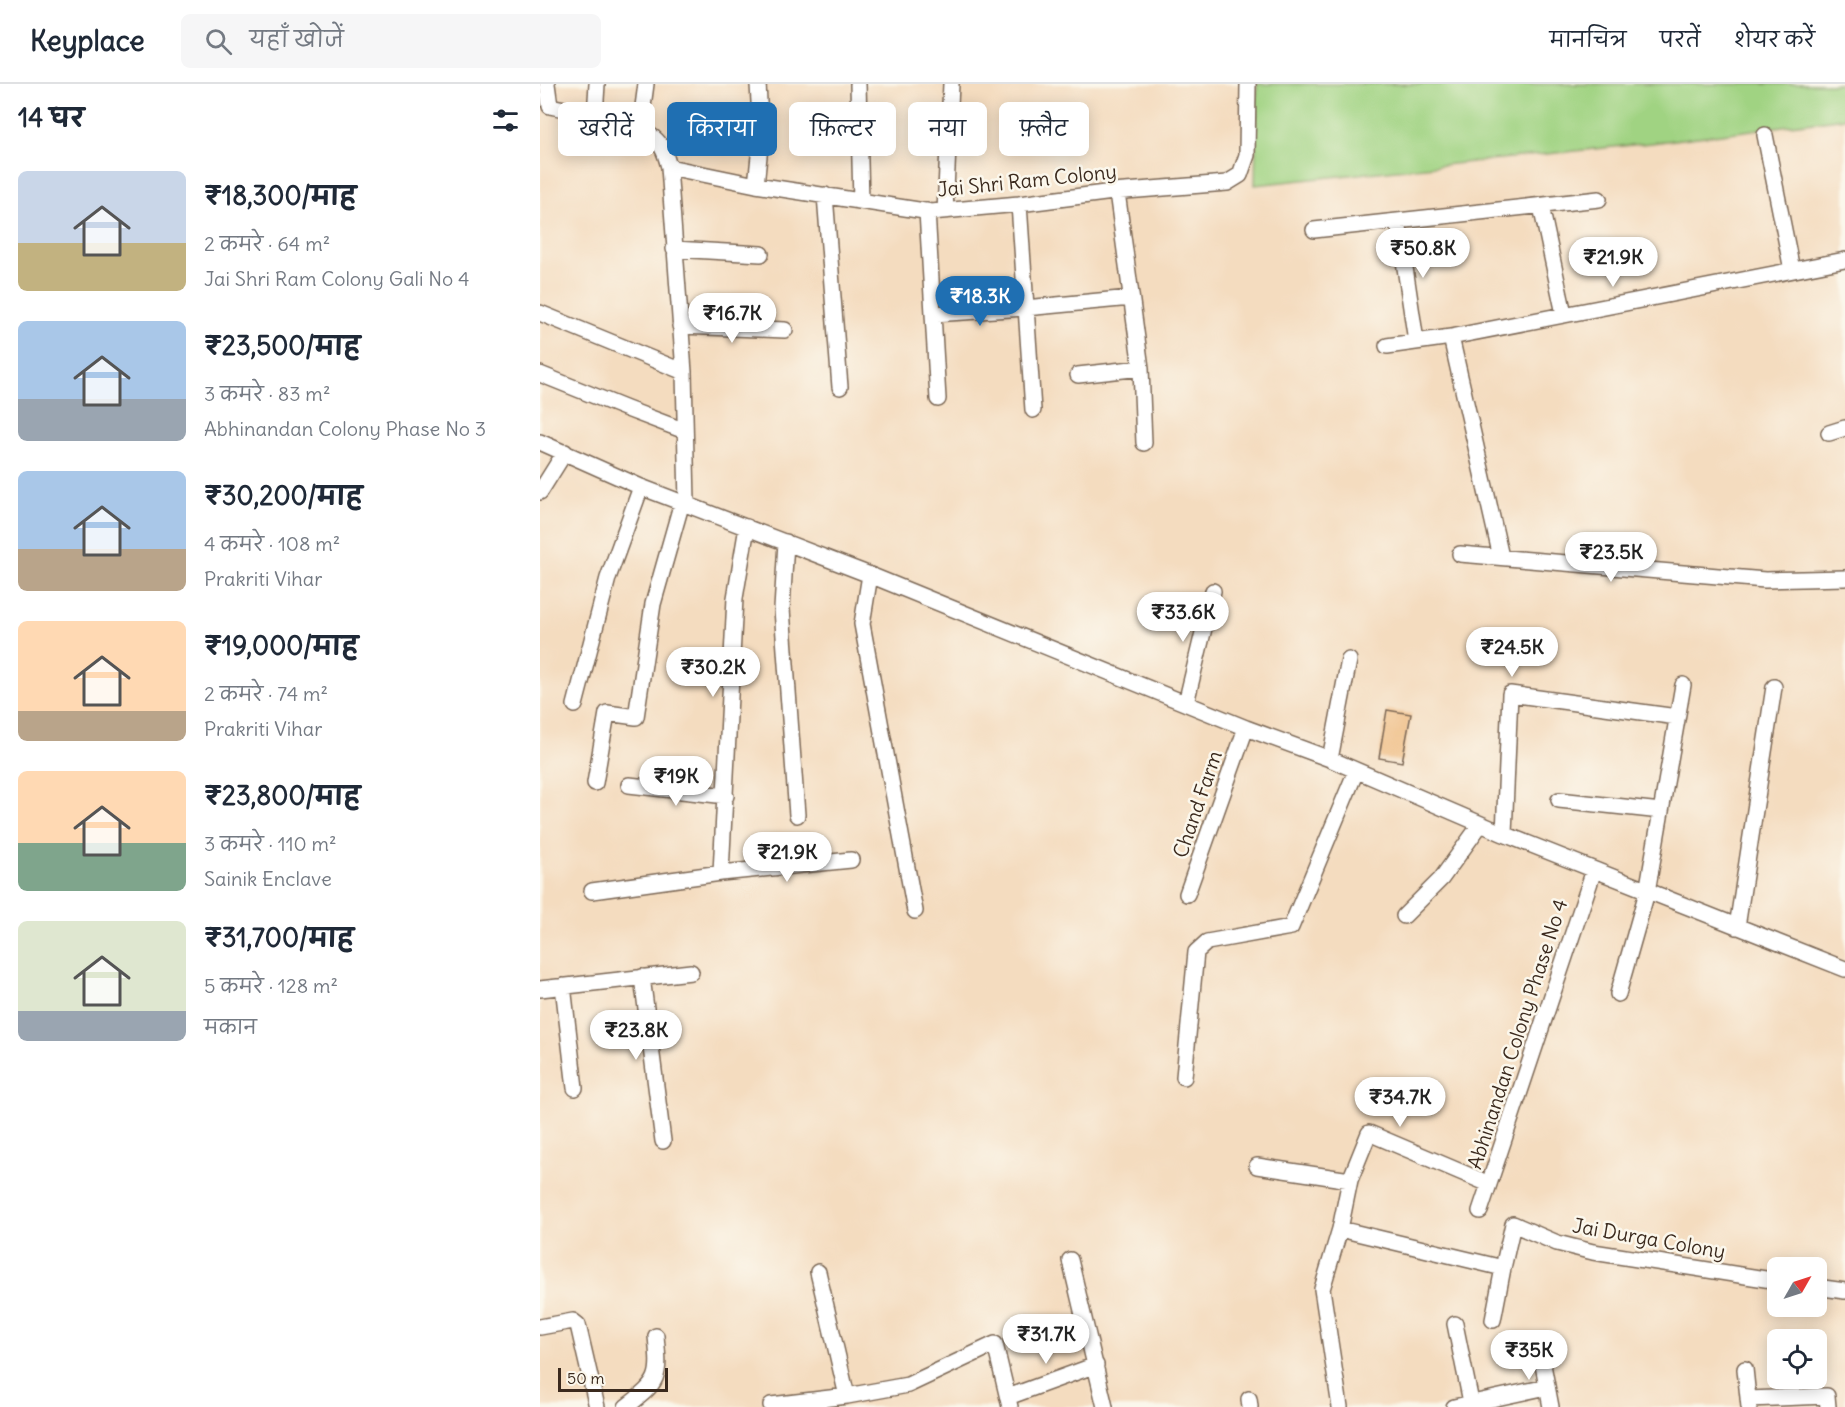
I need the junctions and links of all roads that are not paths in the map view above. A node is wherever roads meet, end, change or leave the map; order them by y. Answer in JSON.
{"nodes":[{"id":1,"x":547,"y":84,"type":"edge"},
{"id":2,"x":597,"y":84,"type":"edge"},
{"id":3,"x":646,"y":84,"type":"edge"},
{"id":4,"x":758,"y":84,"type":"edge"},
{"id":5,"x":858,"y":84,"type":"edge"},
{"id":6,"x":951,"y":84,"type":"edge"},
{"id":7,"x":1248,"y":84,"type":"edge"},
{"id":8,"x":596,"y":102,"type":"edge"},
{"id":9,"x":644,"y":102,"type":"edge"},
{"id":10,"x":545,"y":106,"type":"edge"},
{"id":11,"x":1765,"y":135,"type":"dead end"},
{"id":12,"x":655,"y":140,"type":"edge"},
{"id":13,"x":669,"y":167,"type":"junction"},
{"id":14,"x":756,"y":185,"type":"junction"},
{"id":15,"x":1117,"y":192,"type":"junction"},
{"id":16,"x":825,"y":195,"type":"junction"},
{"id":17,"x":1599,"y":199,"type":"dead end"},
{"id":18,"x":861,"y":201,"type":"junction"},
{"id":19,"x":1019,"y":204,"type":"junction"},
{"id":20,"x":1541,"y":206,"type":"junction"},
{"id":21,"x":927,"y":211,"type":"junction"},
{"id":22,"x":945,"y":211,"type":"junction"},
{"id":23,"x":1398,"y":221,"type":"junction"},
{"id":24,"x":1314,"y":230,"type":"dead end"},
{"id":25,"x":674,"y":249,"type":"junction"},
{"id":26,"x":761,"y":254,"type":"dead end"},
{"id":27,"x":1845,"y":260,"type":"edge"},
{"id":28,"x":1792,"y":270,"type":"junction"},
{"id":29,"x":1131,"y":298,"type":"junction"},
{"id":30,"x":1025,"y":308,"type":"junction"},
{"id":31,"x":540,"y":313,"type":"edge"},
{"id":32,"x":933,"y":314,"type":"junction"},
{"id":33,"x":1564,"y":314,"type":"junction"},
{"id":34,"x":680,"y":326,"type":"junction"},
{"id":35,"x":785,"y":330,"type":"dead end"},
{"id":36,"x":1451,"y":337,"type":"junction"},
{"id":37,"x":1416,"y":341,"type":"junction"},
{"id":38,"x":1387,"y":346,"type":"dead end"},
{"id":39,"x":1141,"y":368,"type":"junction"},
{"id":40,"x":684,"y":372,"type":"junction"},
{"id":41,"x":540,"y":374,"type":"edge"},
{"id":42,"x":1078,"y":375,"type":"dead end"},
{"id":43,"x":840,"y":387,"type":"dead end"},
{"id":44,"x":938,"y":399,"type":"dead end"},
{"id":45,"x":1033,"y":410,"type":"dead end"},
{"id":46,"x":1845,"y":428,"type":"edge"},
{"id":47,"x":685,"y":430,"type":"junction"},
{"id":48,"x":1829,"y":433,"type":"dead end"},
{"id":49,"x":540,"y":442,"type":"edge"},
{"id":50,"x":1144,"y":443,"type":"dead end"},
{"id":51,"x":565,"y":452,"type":"junction"},
{"id":52,"x":642,"y":487,"type":"junction"},
{"id":53,"x":540,"y":492,"type":"edge"},
{"id":54,"x":685,"y":502,"type":"junction"},
{"id":55,"x":747,"y":527,"type":"junction"},
{"id":56,"x":786,"y":542,"type":"junction"},
{"id":57,"x":1460,"y":554,"type":"dead end"},
{"id":58,"x":1501,"y":557,"type":"junction"},
{"id":59,"x":870,"y":575,"type":"junction"},
{"id":60,"x":1845,"y":578,"type":"edge"},
{"id":61,"x":1213,"y":591,"type":"dead end"},
{"id":62,"x":1349,"y":660,"type":"dead end"},
{"id":63,"x":1683,"y":685,"type":"dead end"},
{"id":64,"x":1774,"y":687,"type":"dead end"},
{"id":65,"x":1186,"y":703,"type":"junction"},
{"id":66,"x":575,"y":705,"type":"dead end"},
{"id":67,"x":1677,"y":717,"type":"junction"},
{"id":68,"x":1246,"y":728,"type":"junction"},
{"id":69,"x":1330,"y":759,"type":"junction"},
{"id":70,"x":1356,"y":771,"type":"junction"},
{"id":71,"x":595,"y":783,"type":"dead end"},
{"id":72,"x":629,"y":785,"type":"dead end"},
{"id":73,"x":726,"y":796,"type":"junction"},
{"id":74,"x":1559,"y":800,"type":"dead end"},
{"id":75,"x":1661,"y":812,"type":"junction"},
{"id":76,"x":797,"y":815,"type":"dead end"},
{"id":77,"x":1480,"y":825,"type":"junction"},
{"id":78,"x":1504,"y":834,"type":"junction"},
{"id":79,"x":850,"y":860,"type":"dead end"},
{"id":80,"x":1594,"y":870,"type":"junction"},
{"id":81,"x":721,"y":873,"type":"junction"},
{"id":82,"x":592,"y":891,"type":"dead end"},
{"id":83,"x":1647,"y":892,"type":"junction"},
{"id":84,"x":1187,"y":894,"type":"dead end"},
{"id":85,"x":915,"y":911,"type":"dead end"},
{"id":86,"x":1404,"y":916,"type":"dead end"},
{"id":87,"x":1737,"y":927,"type":"junction"},
{"id":88,"x":1845,"y":969,"type":"edge"},
{"id":89,"x":691,"y":972,"type":"dead end"},
{"id":90,"x":642,"y":977,"type":"junction"},
{"id":91,"x":563,"y":986,"type":"junction"},
{"id":92,"x":540,"y":989,"type":"edge"},
{"id":93,"x":1618,"y":994,"type":"dead end"},
{"id":94,"x":1184,"y":1077,"type":"dead end"},
{"id":95,"x":575,"y":1088,"type":"dead end"},
{"id":96,"x":663,"y":1141,"type":"dead end"},
{"id":97,"x":1257,"y":1166,"type":"dead end"},
{"id":98,"x":1350,"y":1180,"type":"junction"},
{"id":99,"x":1489,"y":1184,"type":"junction"},
{"id":100,"x":1480,"y":1211,"type":"dead end"},
{"id":101,"x":1340,"y":1229,"type":"junction"},
{"id":102,"x":1070,"y":1260,"type":"dead end"},
{"id":103,"x":1503,"y":1268,"type":"junction"},
{"id":104,"x":818,"y":1272,"type":"dead end"},
{"id":105,"x":1767,"y":1279,"type":"edge"},
{"id":106,"x":1827,"y":1289,"type":"edge"},
{"id":107,"x":1845,"y":1291,"type":"edge"},
{"id":108,"x":1493,"y":1320,"type":"dead end"},
{"id":109,"x":1455,"y":1324,"type":"dead end"},
{"id":110,"x":540,"y":1327,"type":"edge"},
{"id":111,"x":656,"y":1336,"type":"dead end"},
{"id":112,"x":1540,"y":1349,"type":"dead end"},
{"id":113,"x":1096,"y":1365,"type":"junction"},
{"id":114,"x":1745,"y":1369,"type":"dead end"},
{"id":115,"x":1547,"y":1387,"type":"junction"},
{"id":116,"x":847,"y":1396,"type":"junction"},
{"id":117,"x":1009,"y":1402,"type":"edge"},
{"id":118,"x":1749,"y":1403,"type":"edge"},
{"id":119,"x":1471,"y":1405,"type":"edge"},
{"id":120,"x":597,"y":1407,"type":"edge"},
{"id":121,"x":626,"y":1407,"type":"edge"},
{"id":122,"x":772,"y":1407,"type":"edge"},
{"id":123,"x":1105,"y":1407,"type":"edge"},
{"id":124,"x":1340,"y":1407,"type":"edge"},
{"id":125,"x":1454,"y":1407,"type":"edge"},
{"id":126,"x":1551,"y":1407,"type":"edge"},
{"id":127,"x":1828,"y":1407,"type":"edge"}],
"edges":[{"from":1,"to":10,"type":"street"},
{"from":2,"to":8,"type":"street"},
{"from":3,"to":9,"type":"street"},
{"from":4,"to":14,"type":"street"},
{"from":5,"to":18,"type":"street"},
{"from":6,"to":22,"type":"street"},
{"from":7,"to":15,"type":"street","name":"Jai Shri Ram Colony"},
{"from":11,"to":28,"type":"street"},
{"from":12,"to":13,"type":"street"},
{"from":13,"to":14,"type":"street","name":"Jai Shri Ram Colony"},
{"from":13,"to":25,"type":"street"},
{"from":14,"to":16,"type":"street","name":"Jai Shri Ram Colony"},
{"from":15,"to":19,"type":"street","name":"Jai Shri Ram Colony"},
{"from":15,"to":29,"type":"street"},
{"from":16,"to":18,"type":"street","name":"Jai Shri Ram Colony"},
{"from":16,"to":43,"type":"street"},
{"from":17,"to":20,"type":"street"},
{"from":18,"to":21,"type":"street","name":"Jai Shri Ram Colony"},
{"from":19,"to":22,"type":"street","name":"Jai Shri Ram Colony"},
{"from":19,"to":30,"type":"street"},
{"from":20,"to":23,"type":"street"},
{"from":20,"to":33,"type":"street"},
{"from":21,"to":22,"type":"street","name":"Jai Shri Ram Colony"},
{"from":21,"to":32,"type":"street"},
{"from":23,"to":24,"type":"street"},
{"from":23,"to":37,"type":"street"},
{"from":25,"to":26,"type":"street"},
{"from":25,"to":34,"type":"street"},
{"from":27,"to":28,"type":"street"},
{"from":28,"to":33,"type":"street"},
{"from":29,"to":30,"type":"street"},
{"from":29,"to":39,"type":"street"},
{"from":30,"to":32,"type":"street"},
{"from":30,"to":45,"type":"street"},
{"from":31,"to":40,"type":"street"},
{"from":32,"to":44,"type":"street"},
{"from":33,"to":36,"type":"street"},
{"from":34,"to":35,"type":"street"},
{"from":34,"to":40,"type":"street"},
{"from":36,"to":37,"type":"street"},
{"from":36,"to":58,"type":"street"},
{"from":37,"to":38,"type":"street"},
{"from":39,"to":42,"type":"street"},
{"from":39,"to":50,"type":"street"},
{"from":40,"to":47,"type":"street"},
{"from":41,"to":47,"type":"street"},
{"from":46,"to":48,"type":"street"},
{"from":47,"to":54,"type":"street"},
{"from":49,"to":51,"type":"street"},
{"from":51,"to":52,"type":"street"},
{"from":51,"to":53,"type":"street"},
{"from":52,"to":54,"type":"street"},
{"from":52,"to":66,"type":"street"},
{"from":54,"to":55,"type":"street"},
{"from":54,"to":71,"type":"street"},
{"from":55,"to":56,"type":"street"},
{"from":55,"to":73,"type":"street"},
{"from":56,"to":59,"type":"street"},
{"from":56,"to":76,"type":"street"},
{"from":57,"to":58,"type":"street"},
{"from":58,"to":60,"type":"street"},
{"from":59,"to":65,"type":"street"},
{"from":59,"to":85,"type":"street"},
{"from":61,"to":65,"type":"street"},
{"from":62,"to":69,"type":"street"},
{"from":63,"to":67,"type":"street"},
{"from":64,"to":87,"type":"street"},
{"from":65,"to":68,"type":"street"},
{"from":67,"to":75,"type":"street"},
{"from":67,"to":78,"type":"street"},
{"from":68,"to":69,"type":"street"},
{"from":68,"to":84,"type":"street","name":"Chand Farm"},
{"from":69,"to":70,"type":"street"},
{"from":70,"to":77,"type":"street"},
{"from":70,"to":94,"type":"street"},
{"from":72,"to":73,"type":"street"},
{"from":73,"to":81,"type":"street"},
{"from":74,"to":75,"type":"street"},
{"from":75,"to":83,"type":"street"},
{"from":77,"to":78,"type":"street"},
{"from":77,"to":86,"type":"street"},
{"from":78,"to":80,"type":"street"},
{"from":79,"to":81,"type":"street"},
{"from":80,"to":83,"type":"street"},
{"from":80,"to":99,"type":"street","name":"Abhinandan Colony Phase No 4"},
{"from":81,"to":82,"type":"street"},
{"from":83,"to":87,"type":"street"},
{"from":83,"to":93,"type":"street"},
{"from":87,"to":88,"type":"street"},
{"from":89,"to":90,"type":"street"},
{"from":90,"to":91,"type":"street"},
{"from":90,"to":96,"type":"street"},
{"from":91,"to":92,"type":"street"},
{"from":91,"to":95,"type":"street"},
{"from":97,"to":98,"type":"street"},
{"from":98,"to":99,"type":"street"},
{"from":98,"to":101,"type":"street"},
{"from":99,"to":100,"type":"street","name":"Abhinandan Colony Phase No 4"},
{"from":101,"to":103,"type":"street"},
{"from":101,"to":124,"type":"street"},
{"from":102,"to":113,"type":"street"},
{"from":103,"to":105,"type":"street","name":"Jai Durga Colony"},
{"from":103,"to":108,"type":"street"},
{"from":104,"to":116,"type":"street"},
{"from":106,"to":107,"type":"street"},
{"from":109,"to":119,"type":"street"},
{"from":110,"to":120,"type":"street"},
{"from":111,"to":121,"type":"street"},
{"from":112,"to":115,"type":"street"},
{"from":113,"to":117,"type":"street"},
{"from":113,"to":123,"type":"street"},
{"from":114,"to":118,"type":"street"},
{"from":115,"to":119,"type":"street"},
{"from":115,"to":126,"type":"street"},
{"from":116,"to":117,"type":"street"},
{"from":116,"to":122,"type":"street"},
{"from":118,"to":127,"type":"street"},
{"from":119,"to":125,"type":"street"}]}
